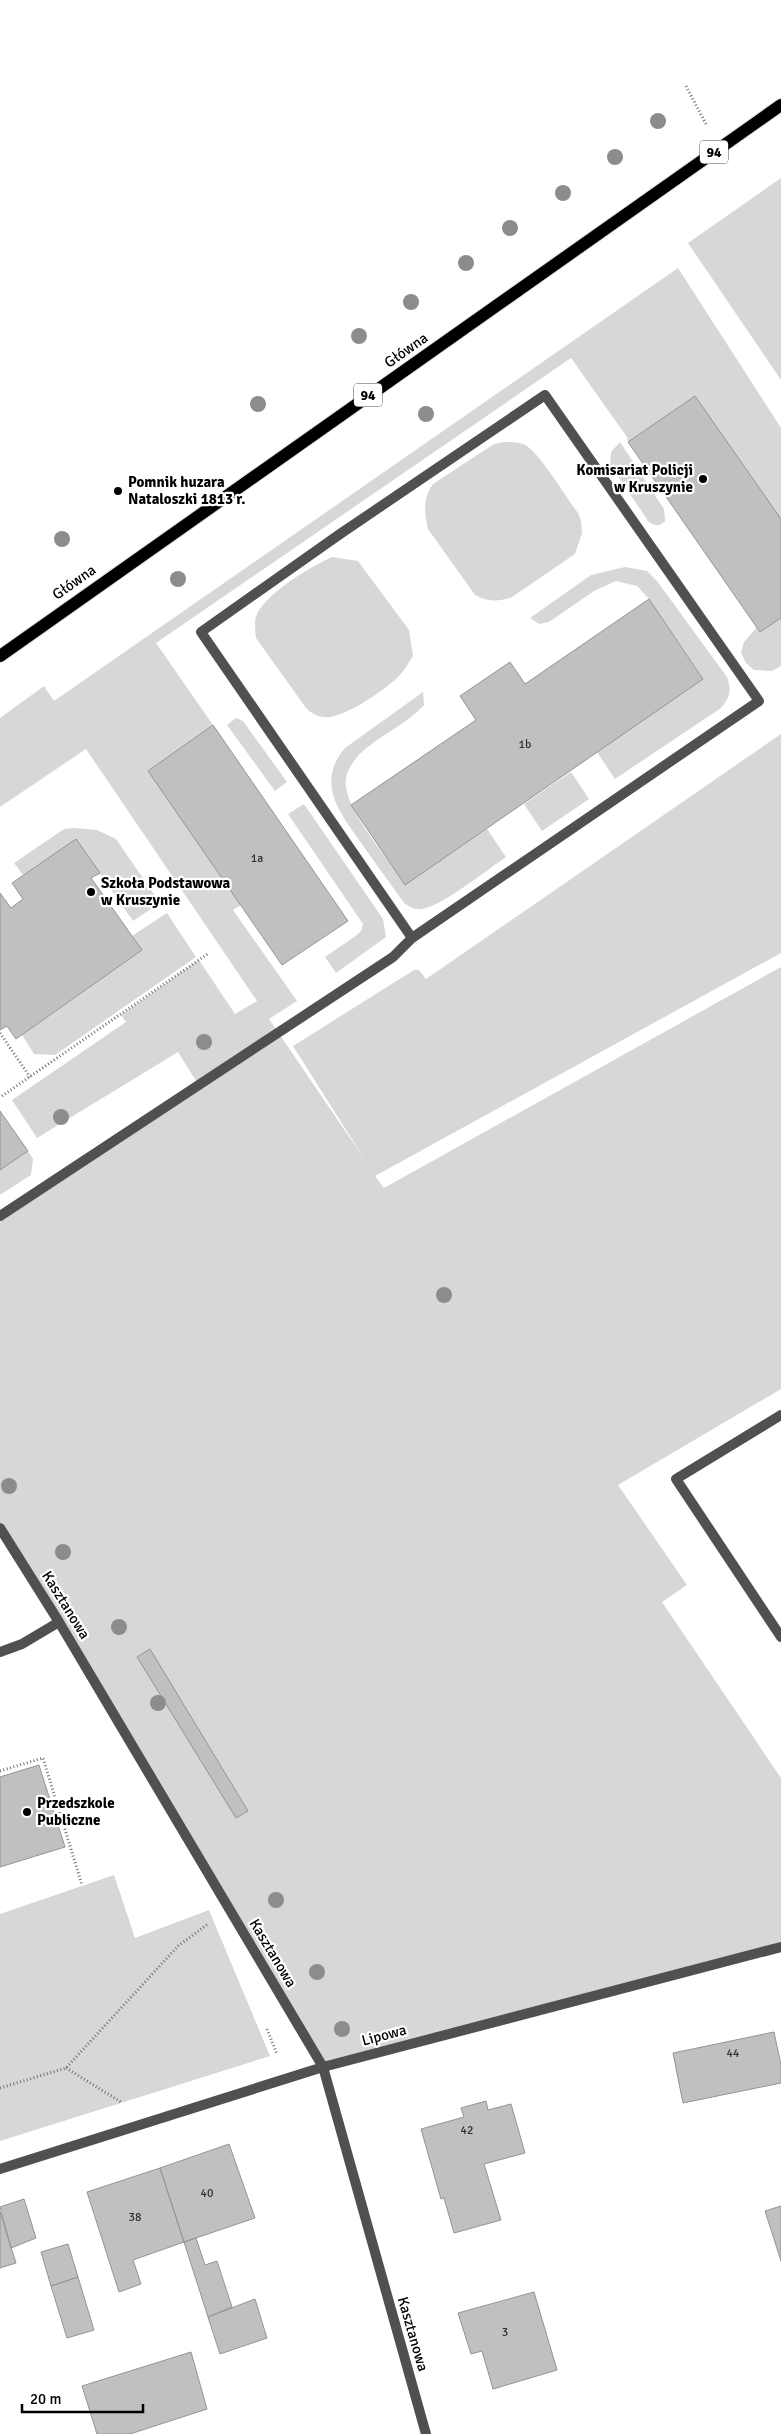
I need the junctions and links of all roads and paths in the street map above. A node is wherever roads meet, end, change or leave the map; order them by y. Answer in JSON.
{"nodes":[{"id":1,"x":686,"y":86,"type":"dead end"},
{"id":2,"x":781,"y":105,"type":"edge"},
{"id":3,"x":720,"y":148,"type":"junction"},
{"id":4,"x":0,"y":656,"type":"edge"},
{"id":5,"x":412,"y":938,"type":"junction"},
{"id":6,"x":209,"y":954,"type":"dead end"},
{"id":7,"x":0,"y":1033,"type":"edge"},
{"id":8,"x":30,"y":1076,"type":"junction"},
{"id":9,"x":2,"y":1096,"type":"dead end"},
{"id":10,"x":0,"y":1216,"type":"edge"},
{"id":11,"x":781,"y":1415,"type":"edge"},
{"id":12,"x":0,"y":1528,"type":"edge"},
{"id":13,"x":59,"y":1622,"type":"junction"},
{"id":14,"x":781,"y":1638,"type":"edge"},
{"id":15,"x":0,"y":1652,"type":"edge"},
{"id":16,"x":0,"y":1771,"type":"edge"},
{"id":17,"x":82,"y":1885,"type":"dead end"},
{"id":18,"x":214,"y":1920,"type":"dead end"},
{"id":19,"x":781,"y":1947,"type":"edge"},
{"id":20,"x":263,"y":2020,"type":"dead end"},
{"id":21,"x":277,"y":2055,"type":"dead end"},
{"id":22,"x":323,"y":2067,"type":"junction"},
{"id":23,"x":66,"y":2068,"type":"junction"},
{"id":24,"x":0,"y":2088,"type":"edge"},
{"id":25,"x":125,"y":2107,"type":"dead end"},
{"id":26,"x":0,"y":2169,"type":"edge"},
{"id":27,"x":426,"y":2434,"type":"edge"}],
"edges":[{"from":1,"to":3,"type":"path"},
{"from":2,"to":3,"type":"main road","name":"Główna","number":"94"},
{"from":3,"to":4,"type":"main road","name":"Główna","number":"94"},
{"from":5,"to":5,"type":"street"},
{"from":5,"to":10,"type":"street"},
{"from":6,"to":8,"type":"path"},
{"from":7,"to":8,"type":"path"},
{"from":8,"to":9,"type":"path"},
{"from":11,"to":14,"type":"street"},
{"from":12,"to":13,"type":"street","name":"Kasztanowa"},
{"from":13,"to":15,"type":"street"},
{"from":13,"to":22,"type":"street","name":"Kasztanowa"},
{"from":16,"to":17,"type":"path"},
{"from":18,"to":23,"type":"path"},
{"from":19,"to":22,"type":"street","name":"Lipowa"},
{"from":20,"to":21,"type":"path"},
{"from":22,"to":26,"type":"street","name":"Lipowa"},
{"from":22,"to":27,"type":"street","name":"Kasztanowa"},
{"from":23,"to":24,"type":"path"},
{"from":23,"to":25,"type":"path"}]}
